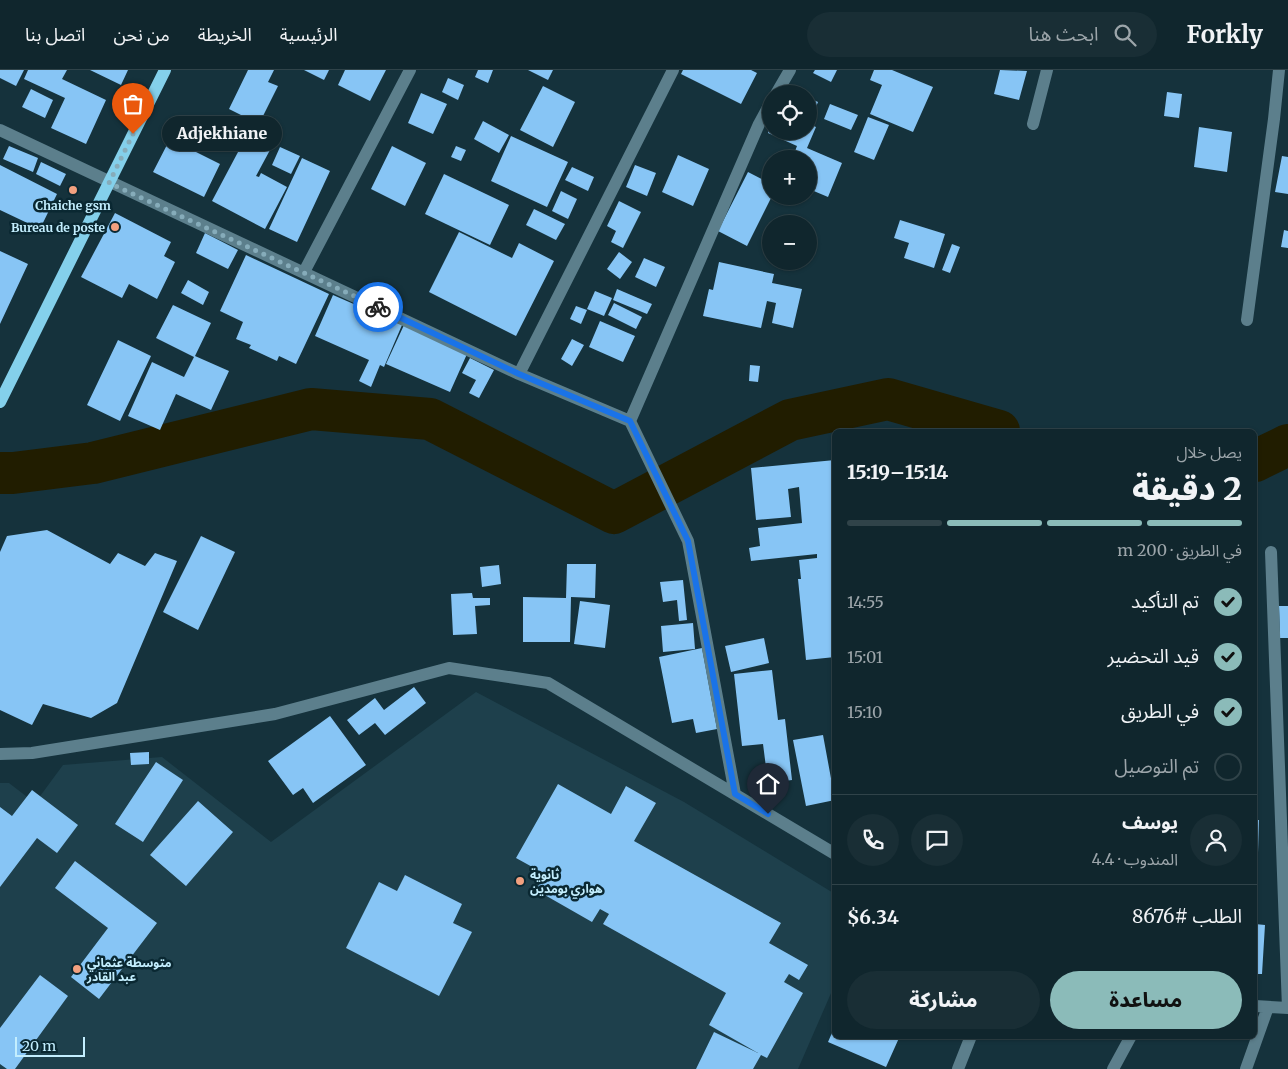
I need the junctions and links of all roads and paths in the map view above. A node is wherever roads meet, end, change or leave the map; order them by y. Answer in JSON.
{"nodes":[{"id":1,"x":165,"y":70,"type":"edge"},
{"id":2,"x":410,"y":70,"type":"edge"},
{"id":3,"x":673,"y":70,"type":"edge"},
{"id":4,"x":790,"y":70,"type":"edge"},
{"id":5,"x":1047,"y":70,"type":"edge"},
{"id":6,"x":1279,"y":70,"type":"edge"},
{"id":7,"x":781,"y":85,"type":"edge"},
{"id":8,"x":762,"y":119,"type":"edge"},
{"id":9,"x":1033,"y":124,"type":"dead end"},
{"id":10,"x":0,"y":130,"type":"edge"},
{"id":11,"x":109,"y":183,"type":"junction"},
{"id":12,"x":304,"y":272,"type":"junction"},
{"id":13,"x":1247,"y":320,"type":"dead end"},
{"id":14,"x":519,"y":374,"type":"junction"},
{"id":15,"x":0,"y":402,"type":"edge"},
{"id":16,"x":630,"y":421,"type":"junction"},
{"id":17,"x":1271,"y":552,"type":"dead end"},
{"id":18,"x":0,"y":754,"type":"edge"},
{"id":19,"x":735,"y":794,"type":"junction"},
{"id":20,"x":832,"y":852,"type":"edge"},
{"id":21,"x":1262,"y":1006,"type":"edge"},
{"id":22,"x":1288,"y":1008,"type":"edge"},
{"id":23,"x":1257,"y":1026,"type":"edge"},
{"id":24,"x":970,"y":1039,"type":"edge"},
{"id":25,"x":1129,"y":1039,"type":"edge"},
{"id":26,"x":1254,"y":1039,"type":"edge"},
{"id":27,"x":958,"y":1069,"type":"edge"},
{"id":28,"x":1113,"y":1069,"type":"edge"},
{"id":29,"x":1246,"y":1069,"type":"edge"}],
"edges":[{"from":1,"to":11,"type":"main road"},
{"from":2,"to":12,"type":"street"},
{"from":3,"to":14,"type":"street"},
{"from":4,"to":7,"type":"street"},
{"from":5,"to":9,"type":"street"},
{"from":6,"to":13,"type":"street"},
{"from":8,"to":16,"type":"street"},
{"from":10,"to":11,"type":"street"},
{"from":11,"to":12,"type":"street"},
{"from":11,"to":15,"type":"main road"},
{"from":12,"to":14,"type":"street"},
{"from":14,"to":16,"type":"street"},
{"from":16,"to":19,"type":"street"},
{"from":17,"to":22,"type":"street"},
{"from":18,"to":19,"type":"street"},
{"from":19,"to":20,"type":"street"},
{"from":21,"to":22,"type":"street"},
{"from":21,"to":23,"type":"street"},
{"from":24,"to":27,"type":"street"},
{"from":25,"to":28,"type":"street"},
{"from":26,"to":29,"type":"street"}]}
